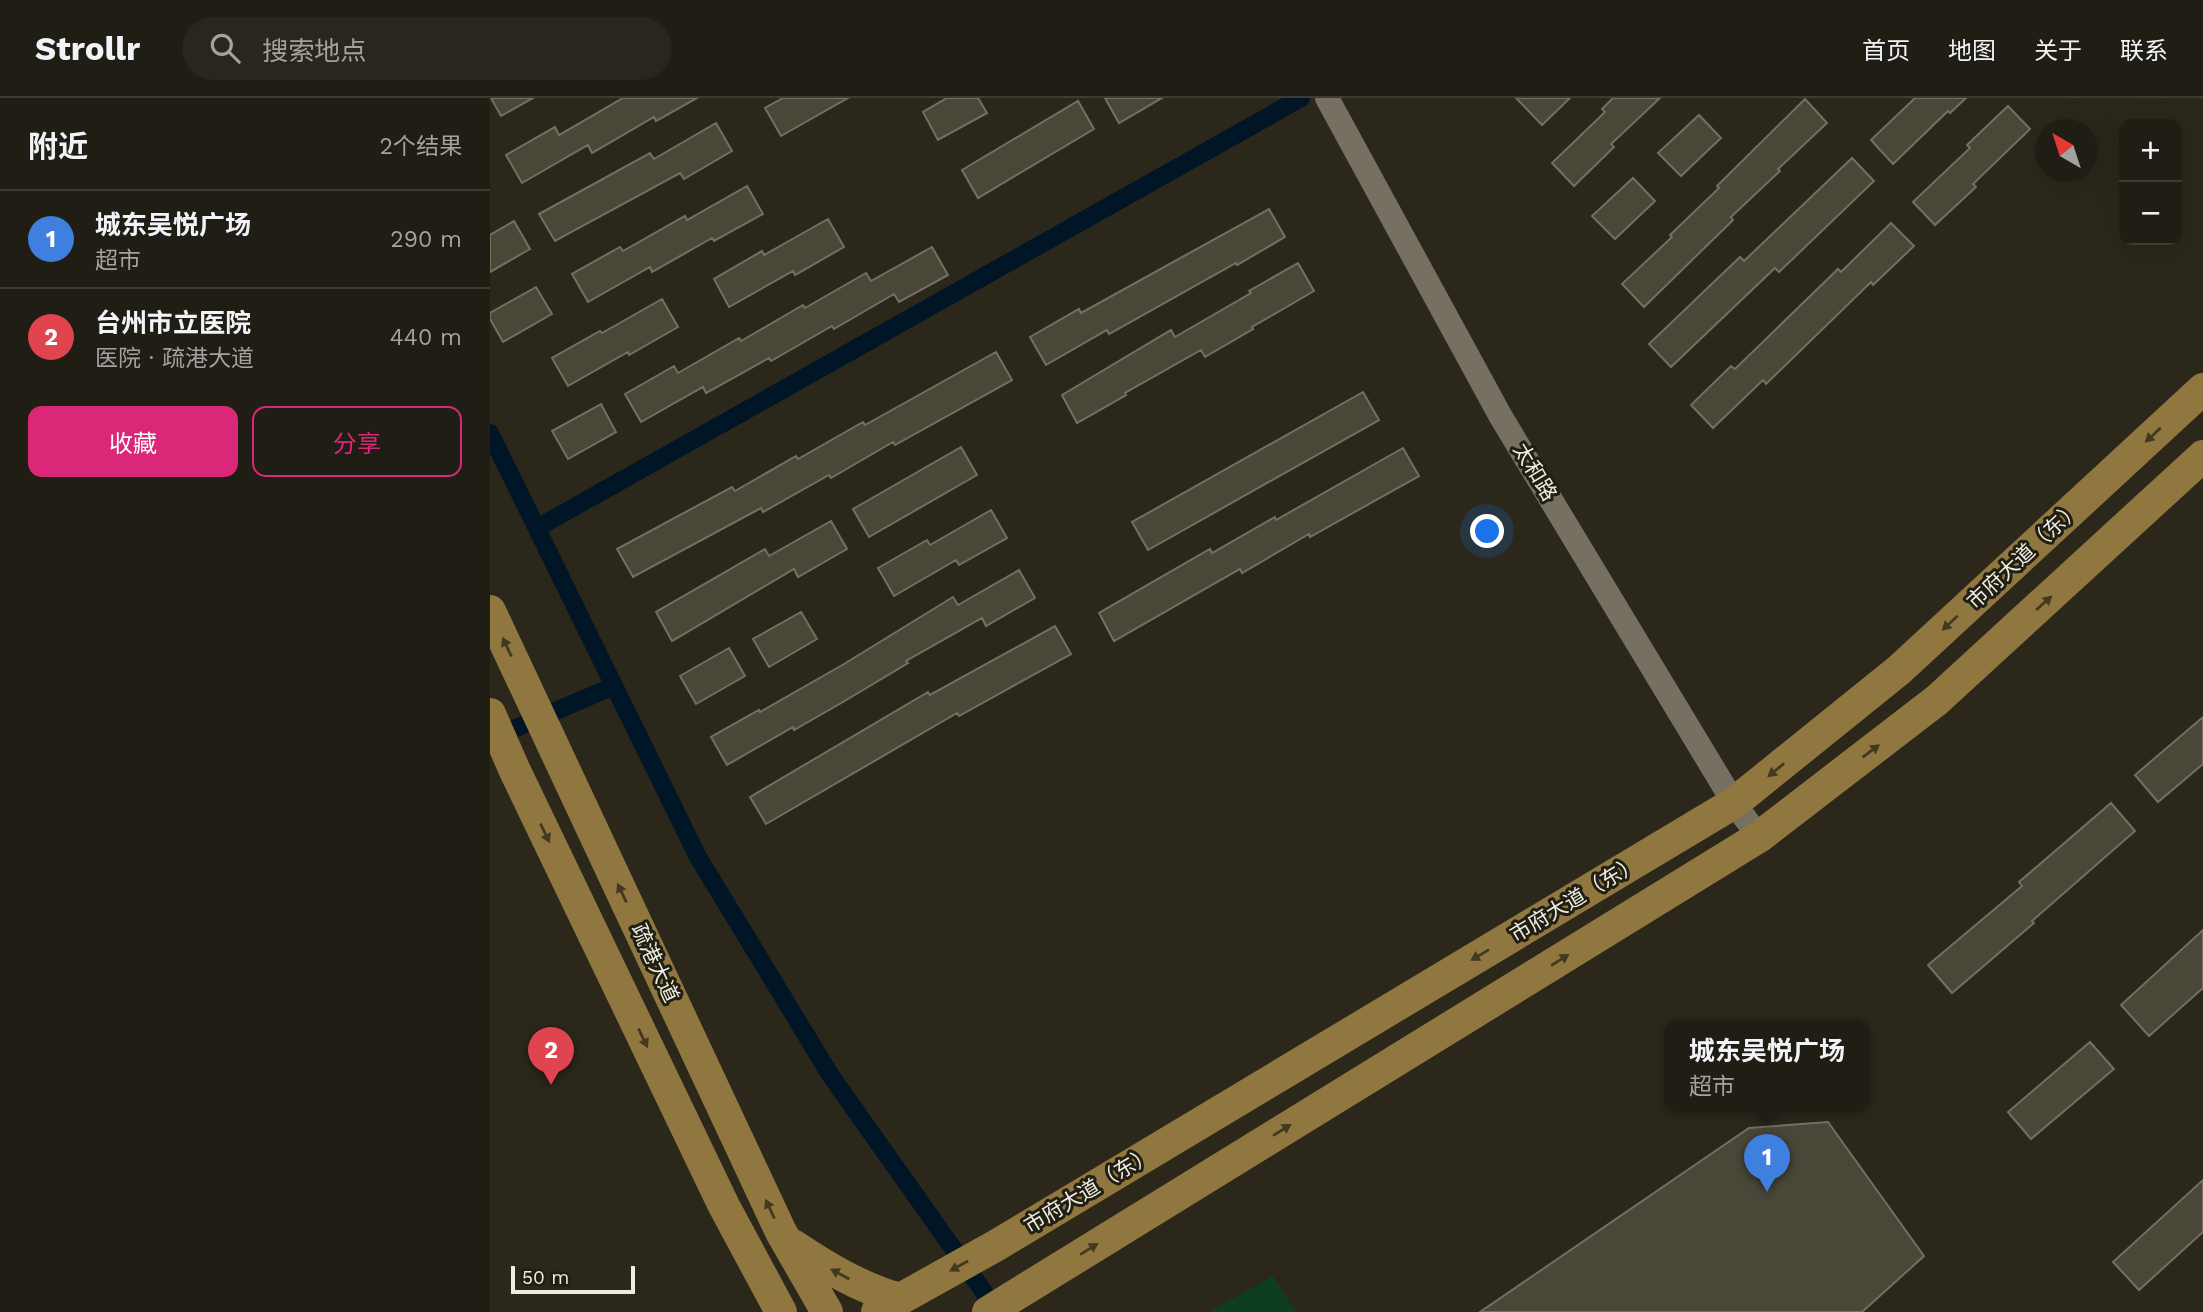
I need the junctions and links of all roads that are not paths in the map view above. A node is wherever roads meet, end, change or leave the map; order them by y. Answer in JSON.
{"nodes":[{"id":1,"x":1333,"y":108,"type":"edge"},
{"id":2,"x":2203,"y":389,"type":"edge"},
{"id":3,"x":2203,"y":456,"type":"edge"},
{"id":4,"x":490,"y":611,"type":"edge"},
{"id":5,"x":490,"y":714,"type":"edge"},
{"id":6,"x":1734,"y":803,"type":"junction"},
{"id":7,"x":1759,"y":837,"type":"junction"},
{"id":8,"x":786,"y":1240,"type":"junction"},
{"id":9,"x":749,"y":1252,"type":"junction"},
{"id":10,"x":899,"y":1300,"type":"edge"},
{"id":11,"x":764,"y":1312,"type":"edge"},
{"id":12,"x":781,"y":1312,"type":"edge"},
{"id":13,"x":827,"y":1312,"type":"edge"},
{"id":14,"x":988,"y":1312,"type":"edge"}],
"edges":[{"from":1,"to":6,"type":"street","name":"太和路"},
{"from":2,"to":6,"type":"main road","name":"市府大道（东）","one_way":true},
{"from":7,"to":3,"type":"main road","name":"市府大道（东）","one_way":true},
{"from":8,"to":4,"type":"main road","name":"疏港大道","one_way":true},
{"from":5,"to":9,"type":"main road","name":"疏港大道","one_way":true},
{"from":6,"to":7,"type":"street","name":"太和路"},
{"from":6,"to":10,"type":"main road","name":"市府大道（东）","one_way":true},
{"from":14,"to":7,"type":"main road","name":"市府大道（东）","one_way":true},
{"from":10,"to":8,"type":"main road","one_way":true},
{"from":8,"to":13,"type":"main road","name":"疏港大道"},
{"from":9,"to":11,"type":"main road"},
{"from":9,"to":12,"type":"main road","name":"疏港大道"}]}
